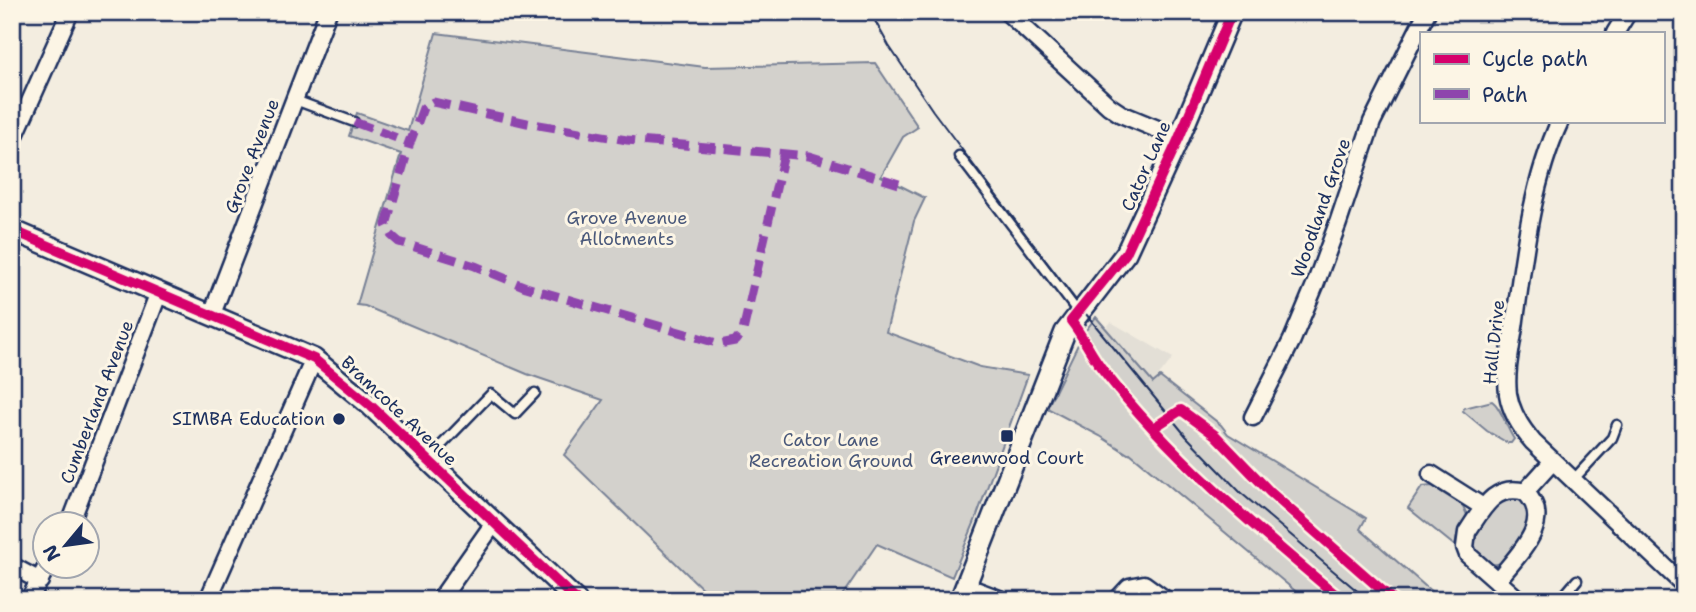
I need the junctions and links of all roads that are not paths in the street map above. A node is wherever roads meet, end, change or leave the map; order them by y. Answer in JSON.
{"nodes":[{"id":1,"x":70,"y":12,"type":"edge"},
{"id":2,"x":328,"y":12,"type":"edge"},
{"id":3,"x":1007,"y":12,"type":"edge"},
{"id":4,"x":1232,"y":12,"type":"edge"},
{"id":5,"x":1427,"y":12,"type":"edge"},
{"id":6,"x":1628,"y":12,"type":"edge"},
{"id":7,"x":1616,"y":32,"type":"edge"},
{"id":8,"x":295,"y":100,"type":"junction"},
{"id":9,"x":354,"y":122,"type":"dead end"},
{"id":10,"x":1560,"y":122,"type":"edge"},
{"id":11,"x":1179,"y":138,"type":"junction"},
{"id":12,"x":12,"y":142,"type":"edge"},
{"id":13,"x":959,"y":156,"type":"dead end"},
{"id":14,"x":12,"y":230,"type":"edge"},
{"id":15,"x":159,"y":292,"type":"junction"},
{"id":16,"x":1078,"y":312,"type":"junction"},
{"id":17,"x":212,"y":314,"type":"junction"},
{"id":18,"x":314,"y":359,"type":"junction"},
{"id":19,"x":535,"y":393,"type":"dead end"},
{"id":20,"x":1253,"y":418,"type":"dead end"},
{"id":21,"x":1616,"y":425,"type":"dead end"},
{"id":22,"x":427,"y":461,"type":"junction"},
{"id":23,"x":1553,"y":461,"type":"junction"},
{"id":24,"x":1431,"y":474,"type":"dead end"},
{"id":25,"x":1573,"y":480,"type":"junction"},
{"id":26,"x":1525,"y":492,"type":"junction"},
{"id":27,"x":1483,"y":508,"type":"junction"},
{"id":28,"x":75,"y":510,"type":"edge"},
{"id":29,"x":494,"y":523,"type":"junction"},
{"id":30,"x":12,"y":566,"type":"edge"},
{"id":31,"x":32,"y":571,"type":"edge"},
{"id":32,"x":40,"y":580,"type":"edge"},
{"id":33,"x":1497,"y":580,"type":"junction"},
{"id":34,"x":1577,"y":580,"type":"dead end"},
{"id":35,"x":1684,"y":585,"type":"edge"},
{"id":36,"x":962,"y":593,"type":"edge"},
{"id":37,"x":29,"y":600,"type":"edge"},
{"id":38,"x":208,"y":600,"type":"edge"},
{"id":39,"x":440,"y":600,"type":"edge"},
{"id":40,"x":576,"y":600,"type":"edge"},
{"id":41,"x":1002,"y":600,"type":"edge"},
{"id":42,"x":1116,"y":600,"type":"edge"},
{"id":43,"x":1166,"y":600,"type":"edge"},
{"id":44,"x":1519,"y":600,"type":"edge"},
{"id":45,"x":1560,"y":600,"type":"edge"}],
"edges":[{"from":1,"to":12,"type":"street"},
{"from":2,"to":8,"type":"street","name":"Grove Avenue"},
{"from":3,"to":11,"type":"street"},
{"from":4,"to":11,"type":"street","name":"Cator Lane"},
{"from":5,"to":20,"type":"street","name":"Woodland Grove"},
{"from":6,"to":7,"type":"street"},
{"from":8,"to":9,"type":"lane"},
{"from":8,"to":17,"type":"street","name":"Grove Avenue"},
{"from":10,"to":23,"type":"street","name":"Hall Drive"},
{"from":11,"to":16,"type":"street","name":"Cator Lane"},
{"from":13,"to":16,"type":"lane"},
{"from":14,"to":15,"type":"street","name":"Bramcote Avenue"},
{"from":15,"to":17,"type":"street","name":"Bramcote Avenue"},
{"from":15,"to":28,"type":"street","name":"Cumberland Avenue"},
{"from":16,"to":36,"type":"street","name":"Cator Lane"},
{"from":17,"to":18,"type":"street","name":"Bramcote Avenue"},
{"from":18,"to":22,"type":"street","name":"Bramcote Avenue"},
{"from":18,"to":38,"type":"street"},
{"from":19,"to":22,"type":"lane"},
{"from":21,"to":25,"type":"lane"},
{"from":22,"to":29,"type":"street","name":"Bramcote Avenue"},
{"from":23,"to":25,"type":"street","name":"Hall Drive"},
{"from":23,"to":26,"type":"street"},
{"from":24,"to":27,"type":"street"},
{"from":25,"to":35,"type":"street","name":"Hall Drive"},
{"from":26,"to":27,"type":"street"},
{"from":26,"to":33,"type":"street"},
{"from":27,"to":33,"type":"street"},
{"from":29,"to":39,"type":"street"},
{"from":29,"to":40,"type":"street","name":"Bramcote Avenue"},
{"from":30,"to":31,"type":"street"},
{"from":32,"to":37,"type":"street"},
{"from":33,"to":44,"type":"street"},
{"from":34,"to":45,"type":"lane"},
{"from":36,"to":41,"type":"street"},
{"from":42,"to":43,"type":"street"}]}
